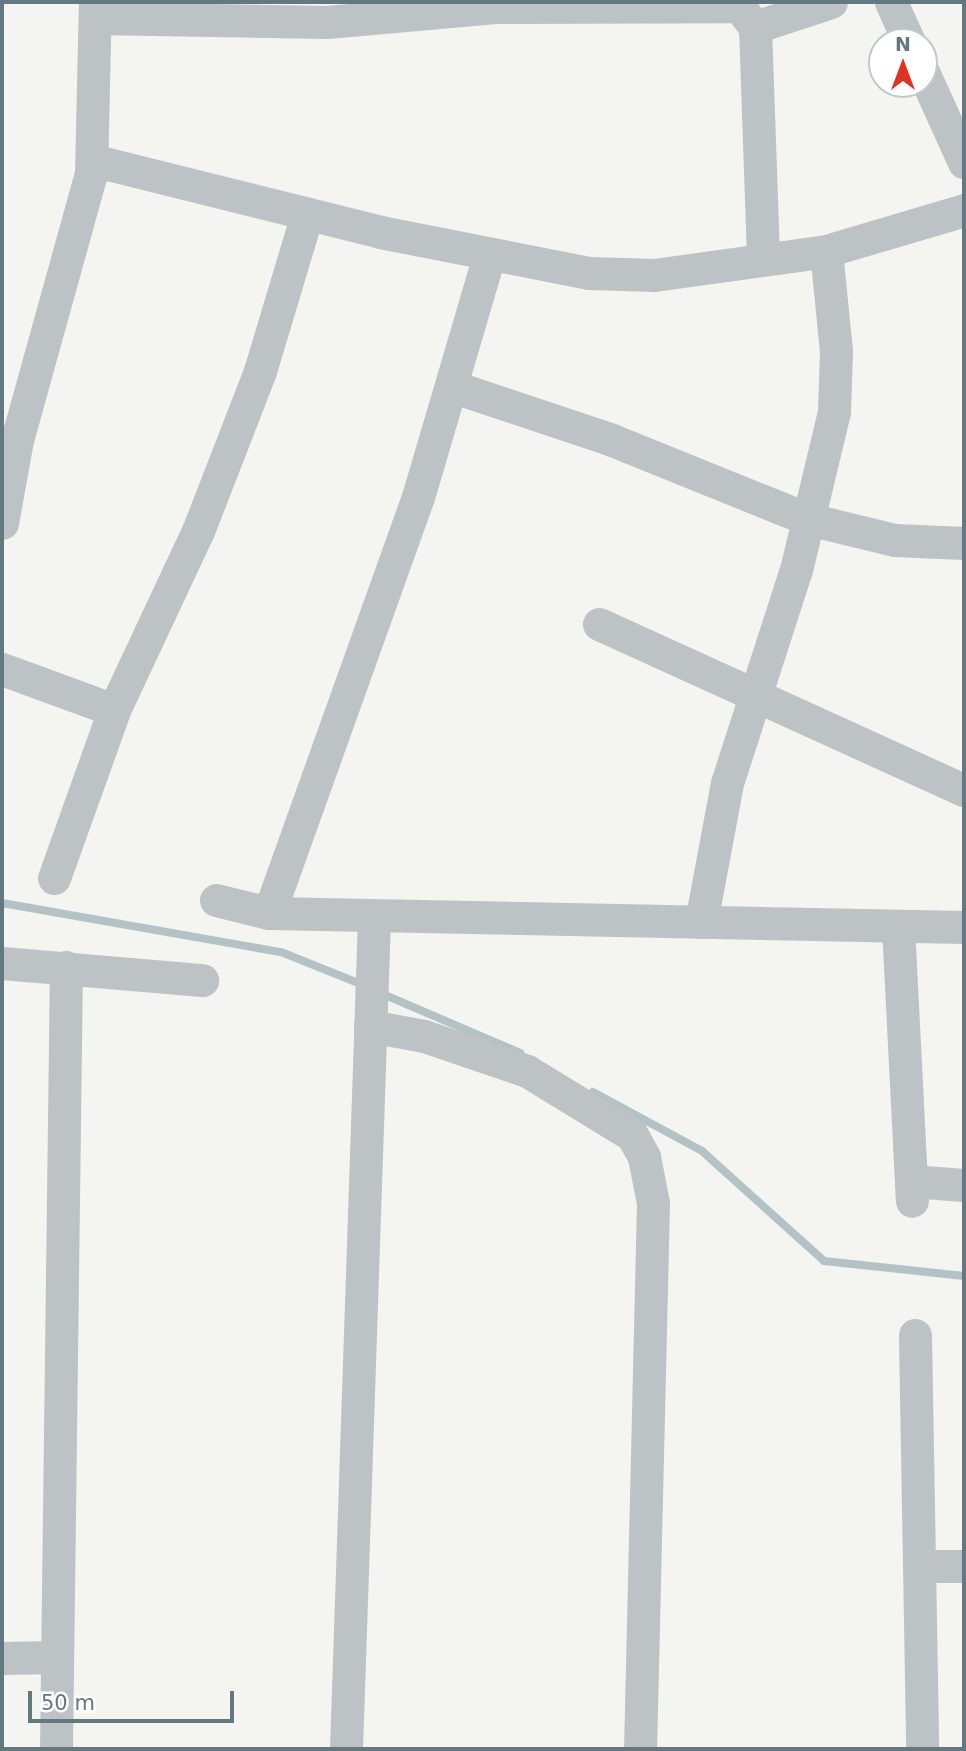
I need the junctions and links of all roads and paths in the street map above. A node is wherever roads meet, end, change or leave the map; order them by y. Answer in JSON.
{"nodes":[{"id":1,"x":831,"y":2,"type":"edge"},
{"id":2,"x":891,"y":2,"type":"edge"},
{"id":3,"x":95,"y":10,"type":"edge"},
{"id":4,"x":755,"y":27,"type":"junction"},
{"id":5,"x":903,"y":28,"type":"edge"},
{"id":6,"x":938,"y":97,"type":"edge"},
{"id":7,"x":956,"y":127,"type":"edge"},
{"id":8,"x":92,"y":160,"type":"junction"},
{"id":9,"x":964,"y":162,"type":"edge"},
{"id":10,"x":964,"y":210,"type":"edge"},
{"id":11,"x":307,"y":214,"type":"junction"},
{"id":12,"x":825,"y":251,"type":"junction"},
{"id":13,"x":489,"y":256,"type":"junction"},
{"id":14,"x":764,"y":260,"type":"junction"},
{"id":15,"x":451,"y":386,"type":"junction"},
{"id":16,"x":808,"y":519,"type":"junction"},
{"id":17,"x":2,"y":523,"type":"edge"},
{"id":18,"x":964,"y":543,"type":"edge"},
{"id":19,"x":599,"y":624,"type":"dead end"},
{"id":20,"x":2,"y":669,"type":"edge"},
{"id":21,"x":756,"y":691,"type":"junction"},
{"id":22,"x":114,"y":710,"type":"junction"},
{"id":23,"x":964,"y":790,"type":"edge"},
{"id":24,"x":54,"y":878,"type":"dead end"},
{"id":25,"x":216,"y":900,"type":"dead end"},
{"id":26,"x":269,"y":913,"type":"junction"},
{"id":27,"x":374,"y":916,"type":"junction"},
{"id":28,"x":963,"y":921,"type":"edge"},
{"id":29,"x":701,"y":922,"type":"junction"},
{"id":30,"x":898,"y":926,"type":"junction"},
{"id":31,"x":2,"y":963,"type":"edge"},
{"id":32,"x":66,"y":967,"type":"junction"},
{"id":33,"x":202,"y":980,"type":"dead end"},
{"id":34,"x":370,"y":1026,"type":"junction"},
{"id":35,"x":964,"y":1185,"type":"edge"},
{"id":36,"x":915,"y":1335,"type":"dead end"},
{"id":37,"x":920,"y":1566,"type":"junction"},
{"id":38,"x":964,"y":1566,"type":"edge"},
{"id":39,"x":57,"y":1657,"type":"junction"},
{"id":40,"x":2,"y":1658,"type":"edge"},
{"id":41,"x":56,"y":1749,"type":"edge"},
{"id":42,"x":346,"y":1749,"type":"edge"},
{"id":43,"x":640,"y":1749,"type":"edge"},
{"id":44,"x":922,"y":1749,"type":"edge"}],
"edges":[{"from":1,"to":4,"type":"street"},
{"from":2,"to":5,"type":"street"},
{"from":3,"to":4,"type":"street"},
{"from":3,"to":8,"type":"street"},
{"from":4,"to":14,"type":"street"},
{"from":6,"to":7,"type":"street"},
{"from":7,"to":9,"type":"street"},
{"from":8,"to":11,"type":"street"},
{"from":8,"to":17,"type":"street"},
{"from":10,"to":12,"type":"street"},
{"from":11,"to":13,"type":"street"},
{"from":11,"to":22,"type":"street"},
{"from":12,"to":14,"type":"street"},
{"from":12,"to":16,"type":"street"},
{"from":13,"to":14,"type":"street"},
{"from":13,"to":15,"type":"street"},
{"from":15,"to":16,"type":"street"},
{"from":15,"to":26,"type":"street"},
{"from":16,"to":18,"type":"street"},
{"from":16,"to":21,"type":"street"},
{"from":19,"to":21,"type":"street"},
{"from":20,"to":22,"type":"street"},
{"from":21,"to":23,"type":"street"},
{"from":21,"to":29,"type":"street"},
{"from":22,"to":24,"type":"street"},
{"from":25,"to":26,"type":"street"},
{"from":26,"to":27,"type":"street"},
{"from":27,"to":29,"type":"street"},
{"from":27,"to":34,"type":"street"},
{"from":28,"to":30,"type":"street"},
{"from":29,"to":30,"type":"street"},
{"from":30,"to":35,"type":"street"},
{"from":31,"to":32,"type":"street"},
{"from":32,"to":33,"type":"street"},
{"from":32,"to":39,"type":"street"},
{"from":34,"to":42,"type":"street"},
{"from":34,"to":43,"type":"street"},
{"from":36,"to":37,"type":"street"},
{"from":37,"to":38,"type":"street"},
{"from":37,"to":44,"type":"street"},
{"from":39,"to":40,"type":"street"},
{"from":39,"to":41,"type":"street"}]}
